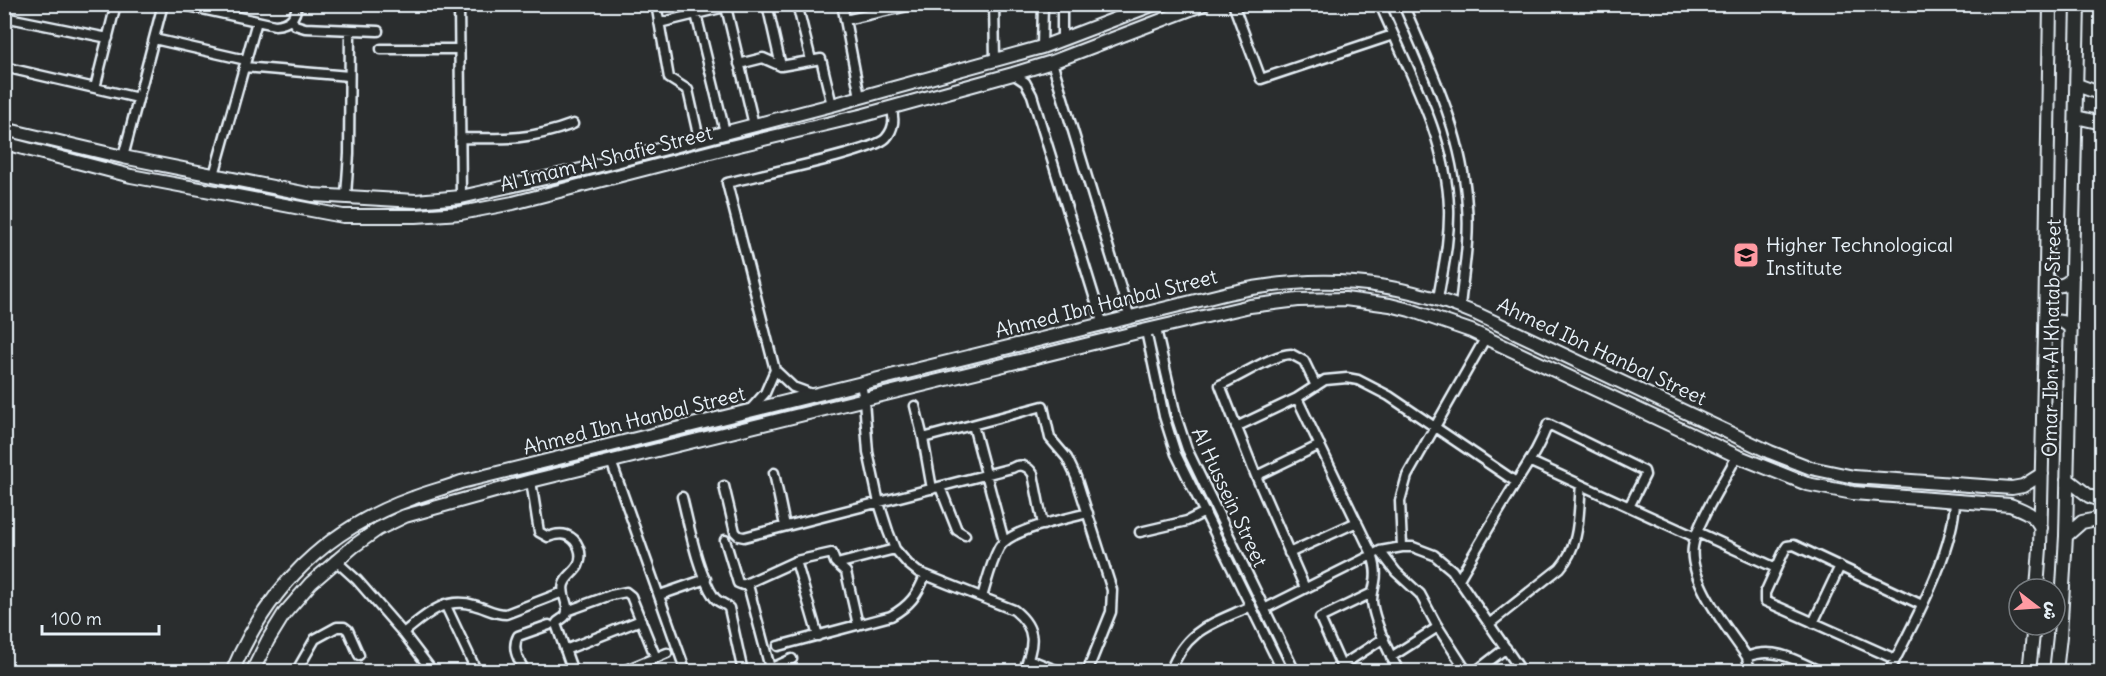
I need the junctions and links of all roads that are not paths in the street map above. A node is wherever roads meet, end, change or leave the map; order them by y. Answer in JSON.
{"nodes":[{"id":1,"x":116,"y":4,"type":"edge"},
{"id":2,"x":163,"y":4,"type":"edge"},
{"id":3,"x":179,"y":4,"type":"edge"},
{"id":4,"x":297,"y":4,"type":"edge"},
{"id":5,"x":459,"y":4,"type":"edge"},
{"id":6,"x":656,"y":4,"type":"edge"},
{"id":7,"x":737,"y":4,"type":"edge"},
{"id":8,"x":767,"y":4,"type":"edge"},
{"id":9,"x":797,"y":4,"type":"edge"},
{"id":10,"x":842,"y":4,"type":"edge"},
{"id":11,"x":917,"y":4,"type":"edge"},
{"id":12,"x":994,"y":4,"type":"edge"},
{"id":13,"x":1043,"y":4,"type":"edge"},
{"id":14,"x":1062,"y":4,"type":"edge"},
{"id":15,"x":1155,"y":4,"type":"edge"},
{"id":16,"x":1204,"y":4,"type":"edge"},
{"id":17,"x":1233,"y":4,"type":"edge"},
{"id":18,"x":1380,"y":4,"type":"edge"},
{"id":19,"x":1403,"y":4,"type":"edge"},
{"id":20,"x":2050,"y":4,"type":"edge"},
{"id":21,"x":2078,"y":4,"type":"edge"},
{"id":22,"x":726,"y":7,"type":"junction"},
{"id":23,"x":696,"y":14,"type":"junction"},
{"id":24,"x":4,"y":17,"type":"edge"},
{"id":25,"x":292,"y":20,"type":"junction"},
{"id":26,"x":845,"y":20,"type":"junction"},
{"id":27,"x":256,"y":21,"type":"junction"},
{"id":28,"x":659,"y":23,"type":"junction"},
{"id":29,"x":350,"y":30,"type":"junction"},
{"id":30,"x":378,"y":31,"type":"dead end"},
{"id":31,"x":1393,"y":35,"type":"junction"},
{"id":32,"x":108,"y":39,"type":"junction"},
{"id":33,"x":154,"y":39,"type":"junction"},
{"id":34,"x":1062,"y":40,"type":"junction"},
{"id":35,"x":1042,"y":47,"type":"junction"},
{"id":36,"x":459,"y":49,"type":"junction"},
{"id":37,"x":381,"y":50,"type":"dead end"},
{"id":38,"x":811,"y":60,"type":"junction"},
{"id":39,"x":995,"y":60,"type":"junction"},
{"id":40,"x":1052,"y":62,"type":"junction"},
{"id":41,"x":245,"y":64,"type":"junction"},
{"id":42,"x":739,"y":64,"type":"junction"},
{"id":43,"x":780,"y":66,"type":"junction"},
{"id":44,"x":4,"y":67,"type":"edge"},
{"id":45,"x":1013,"y":74,"type":"junction"},
{"id":46,"x":349,"y":76,"type":"junction"},
{"id":47,"x":2077,"y":85,"type":"junction"},
{"id":48,"x":95,"y":88,"type":"junction"},
{"id":49,"x":2102,"y":94,"type":"edge"},
{"id":50,"x":860,"y":97,"type":"junction"},
{"id":51,"x":138,"y":98,"type":"junction"},
{"id":52,"x":832,"y":105,"type":"junction"},
{"id":53,"x":891,"y":108,"type":"junction"},
{"id":54,"x":2076,"y":117,"type":"junction"},
{"id":55,"x":2102,"y":123,"type":"edge"},
{"id":56,"x":573,"y":124,"type":"dead end"},
{"id":57,"x":754,"y":125,"type":"junction"},
{"id":58,"x":4,"y":129,"type":"edge"},
{"id":59,"x":740,"y":129,"type":"junction"},
{"id":60,"x":725,"y":132,"type":"junction"},
{"id":61,"x":460,"y":138,"type":"junction"},
{"id":62,"x":699,"y":139,"type":"junction"},
{"id":63,"x":4,"y":143,"type":"edge"},
{"id":64,"x":744,"y":144,"type":"junction"},
{"id":65,"x":123,"y":157,"type":"junction"},
{"id":66,"x":208,"y":174,"type":"junction"},
{"id":67,"x":198,"y":189,"type":"junction"},
{"id":68,"x":346,"y":195,"type":"junction"},
{"id":69,"x":461,"y":197,"type":"junction"},
{"id":70,"x":2046,"y":277,"type":"junction"},
{"id":71,"x":2072,"y":278,"type":"junction"},
{"id":72,"x":1300,"y":281,"type":"junction"},
{"id":73,"x":1300,"y":299,"type":"junction"},
{"id":74,"x":1438,"y":299,"type":"junction"},
{"id":75,"x":1460,"y":307,"type":"junction"},
{"id":76,"x":1130,"y":318,"type":"junction"},
{"id":77,"x":1103,"y":325,"type":"junction"},
{"id":78,"x":2071,"y":329,"type":"junction"},
{"id":79,"x":1151,"y":330,"type":"junction"},
{"id":80,"x":2045,"y":333,"type":"junction"},
{"id":81,"x":1486,"y":337,"type":"junction"},
{"id":82,"x":1588,"y":366,"type":"junction"},
{"id":83,"x":775,"y":370,"type":"junction"},
{"id":84,"x":1581,"y":381,"type":"junction"},
{"id":85,"x":861,"y":384,"type":"junction"},
{"id":86,"x":1316,"y":386,"type":"junction"},
{"id":87,"x":815,"y":394,"type":"junction"},
{"id":88,"x":1298,"y":399,"type":"junction"},
{"id":89,"x":864,"y":400,"type":"junction"},
{"id":90,"x":915,"y":406,"type":"dead end"},
{"id":91,"x":748,"y":412,"type":"junction"},
{"id":92,"x":973,"y":425,"type":"junction"},
{"id":93,"x":1236,"y":427,"type":"junction"},
{"id":94,"x":1434,"y":428,"type":"junction"},
{"id":95,"x":923,"y":438,"type":"junction"},
{"id":96,"x":1320,"y":445,"type":"junction"},
{"id":97,"x":1737,"y":456,"type":"junction"},
{"id":98,"x":1192,"y":460,"type":"junction"},
{"id":99,"x":611,"y":461,"type":"junction"},
{"id":100,"x":1531,"y":462,"type":"junction"},
{"id":101,"x":1181,"y":466,"type":"junction"},
{"id":102,"x":774,"y":473,"type":"dead end"},
{"id":103,"x":2042,"y":474,"type":"junction"},
{"id":104,"x":986,"y":475,"type":"junction"},
{"id":105,"x":1256,"y":476,"type":"junction"},
{"id":106,"x":2067,"y":479,"type":"junction"},
{"id":107,"x":531,"y":482,"type":"junction"},
{"id":108,"x":1516,"y":482,"type":"junction"},
{"id":109,"x":461,"y":483,"type":"junction"},
{"id":110,"x":1581,"y":485,"type":"junction"},
{"id":111,"x":1956,"y":485,"type":"junction"},
{"id":112,"x":724,"y":486,"type":"dead end"},
{"id":113,"x":936,"y":488,"type":"junction"},
{"id":114,"x":682,"y":497,"type":"dead end"},
{"id":115,"x":459,"y":500,"type":"junction"},
{"id":116,"x":1955,"y":501,"type":"junction"},
{"id":117,"x":2102,"y":501,"type":"edge"},
{"id":118,"x":879,"y":503,"type":"junction"},
{"id":119,"x":1629,"y":507,"type":"junction"},
{"id":120,"x":1205,"y":512,"type":"junction"},
{"id":121,"x":1088,"y":513,"type":"junction"},
{"id":122,"x":2102,"y":518,"type":"edge"},
{"id":123,"x":1357,"y":522,"type":"junction"},
{"id":124,"x":1043,"y":525,"type":"junction"},
{"id":125,"x":785,"y":526,"type":"junction"},
{"id":126,"x":2041,"y":528,"type":"junction"},
{"id":127,"x":1140,"y":532,"type":"dead end"},
{"id":128,"x":1696,"y":534,"type":"junction"},
{"id":129,"x":965,"y":535,"type":"dead end"},
{"id":130,"x":2066,"y":536,"type":"junction"},
{"id":131,"x":725,"y":540,"type":"dead end"},
{"id":132,"x":1004,"y":541,"type":"junction"},
{"id":133,"x":354,"y":546,"type":"junction"},
{"id":134,"x":1402,"y":547,"type":"junction"},
{"id":135,"x":895,"y":549,"type":"junction"},
{"id":136,"x":1289,"y":553,"type":"junction"},
{"id":137,"x":1376,"y":553,"type":"junction"},
{"id":138,"x":335,"y":561,"type":"junction"},
{"id":139,"x":796,"y":561,"type":"junction"},
{"id":140,"x":837,"y":564,"type":"junction"},
{"id":141,"x":1840,"y":566,"type":"junction"},
{"id":142,"x":1776,"y":567,"type":"junction"},
{"id":143,"x":353,"y":575,"type":"junction"},
{"id":144,"x":925,"y":575,"type":"junction"},
{"id":145,"x":2038,"y":577,"type":"edge"},
{"id":146,"x":706,"y":579,"type":"junction"},
{"id":147,"x":1459,"y":579,"type":"junction"},
{"id":148,"x":748,"y":585,"type":"junction"},
{"id":149,"x":1305,"y":588,"type":"junction"},
{"id":150,"x":563,"y":592,"type":"junction"},
{"id":151,"x":1372,"y":593,"type":"junction"},
{"id":152,"x":660,"y":595,"type":"junction"},
{"id":153,"x":982,"y":597,"type":"junction"},
{"id":154,"x":445,"y":604,"type":"junction"},
{"id":155,"x":1922,"y":605,"type":"junction"},
{"id":156,"x":1251,"y":606,"type":"junction"},
{"id":157,"x":1264,"y":609,"type":"junction"},
{"id":158,"x":567,"y":611,"type":"junction"},
{"id":159,"x":641,"y":620,"type":"junction"},
{"id":160,"x":1813,"y":623,"type":"junction"},
{"id":161,"x":1489,"y":624,"type":"junction"},
{"id":162,"x":549,"y":625,"type":"dead end"},
{"id":163,"x":858,"y":625,"type":"junction"},
{"id":164,"x":1438,"y":627,"type":"junction"},
{"id":165,"x":403,"y":633,"type":"junction"},
{"id":166,"x":818,"y":636,"type":"junction"},
{"id":167,"x":2033,"y":637,"type":"edge"},
{"id":168,"x":1384,"y":638,"type":"junction"},
{"id":169,"x":778,"y":646,"type":"dead end"},
{"id":170,"x":1506,"y":648,"type":"junction"},
{"id":171,"x":565,"y":650,"type":"junction"},
{"id":172,"x":667,"y":653,"type":"dead end"},
{"id":173,"x":359,"y":655,"type":"dead end"},
{"id":174,"x":1391,"y":657,"type":"junction"},
{"id":175,"x":1747,"y":657,"type":"junction"},
{"id":176,"x":656,"y":658,"type":"junction"},
{"id":177,"x":792,"y":659,"type":"dead end"},
{"id":178,"x":1028,"y":659,"type":"junction"},
{"id":179,"x":1895,"y":659,"type":"junction"},
{"id":180,"x":2102,"y":661,"type":"edge"},
{"id":181,"x":1343,"y":669,"type":"edge"},
{"id":182,"x":572,"y":670,"type":"edge"},
{"id":183,"x":767,"y":670,"type":"edge"},
{"id":184,"x":232,"y":672,"type":"edge"},
{"id":185,"x":252,"y":672,"type":"edge"},
{"id":186,"x":296,"y":672,"type":"edge"},
{"id":187,"x":433,"y":672,"type":"edge"},
{"id":188,"x":477,"y":672,"type":"edge"},
{"id":189,"x":525,"y":672,"type":"edge"},
{"id":190,"x":561,"y":672,"type":"edge"},
{"id":191,"x":621,"y":672,"type":"edge"},
{"id":192,"x":687,"y":672,"type":"edge"},
{"id":193,"x":743,"y":672,"type":"edge"},
{"id":194,"x":1023,"y":672,"type":"edge"},
{"id":195,"x":1061,"y":672,"type":"edge"},
{"id":196,"x":1087,"y":672,"type":"edge"},
{"id":197,"x":1170,"y":672,"type":"edge"},
{"id":198,"x":1283,"y":672,"type":"edge"},
{"id":199,"x":1295,"y":672,"type":"edge"},
{"id":200,"x":1400,"y":672,"type":"edge"},
{"id":201,"x":1467,"y":672,"type":"edge"},
{"id":202,"x":1474,"y":672,"type":"edge"},
{"id":203,"x":1522,"y":672,"type":"edge"},
{"id":204,"x":1750,"y":672,"type":"edge"},
{"id":205,"x":1821,"y":672,"type":"edge"},
{"id":206,"x":1889,"y":672,"type":"edge"},
{"id":207,"x":2029,"y":672,"type":"edge"},
{"id":208,"x":2056,"y":672,"type":"edge"},
{"id":209,"x":2100,"y":672,"type":"edge"}],
"edges":[{"from":1,"to":32,"type":"street"},
{"from":2,"to":33,"type":"street"},
{"from":3,"to":27,"type":"street"},
{"from":4,"to":25,"type":"street"},
{"from":5,"to":36,"type":"street"},
{"from":6,"to":28,"type":"street"},
{"from":7,"to":22,"type":"street"},
{"from":8,"to":43,"type":"street"},
{"from":9,"to":38,"type":"street"},
{"from":10,"to":26,"type":"street"},
{"from":11,"to":26,"type":"street"},
{"from":12,"to":39,"type":"street"},
{"from":13,"to":35,"type":"street"},
{"from":14,"to":34,"type":"street"},
{"from":15,"to":34,"type":"street","name":"Al Imam Al Shafie Street"},
{"from":16,"to":40,"type":"street","name":"Al Imam Al Shafie Street"},
{"from":17,"to":31,"type":"street"},
{"from":18,"to":31,"type":"street"},
{"from":19,"to":75,"type":"street"},
{"from":20,"to":70,"type":"street","name":"Omar Ibn Al Khatab Street"},
{"from":21,"to":47,"type":"street","name":"Omar Ibn Al Khatab Street"},
{"from":22,"to":23,"type":"street"},
{"from":22,"to":42,"type":"street"},
{"from":23,"to":28,"type":"street"},
{"from":23,"to":60,"type":"street"},
{"from":24,"to":32,"type":"street"},
{"from":25,"to":27,"type":"street"},
{"from":25,"to":29,"type":"street"},
{"from":26,"to":50,"type":"street"},
{"from":27,"to":41,"type":"street"},
{"from":28,"to":62,"type":"street"},
{"from":29,"to":30,"type":"street"},
{"from":29,"to":46,"type":"street"},
{"from":31,"to":74,"type":"street"},
{"from":32,"to":48,"type":"street"},
{"from":33,"to":41,"type":"street"},
{"from":33,"to":51,"type":"street"},
{"from":34,"to":35,"type":"street","name":"Al Imam Al Shafie Street"},
{"from":35,"to":39,"type":"street","name":"Al Imam Al Shafie Street"},
{"from":36,"to":37,"type":"street"},
{"from":36,"to":61,"type":"street"},
{"from":38,"to":43,"type":"street"},
{"from":38,"to":52,"type":"street"},
{"from":39,"to":50,"type":"street","name":"Al Imam Al Shafie Street"},
{"from":40,"to":45,"type":"street","name":"Al Imam Al Shafie Street"},
{"from":40,"to":76,"type":"street"},
{"from":41,"to":46,"type":"street"},
{"from":41,"to":66,"type":"street"},
{"from":42,"to":43,"type":"street"},
{"from":42,"to":57,"type":"street"},
{"from":44,"to":48,"type":"street"},
{"from":45,"to":53,"type":"street","name":"Al Imam Al Shafie Street"},
{"from":45,"to":77,"type":"street"},
{"from":46,"to":68,"type":"street"},
{"from":47,"to":49,"type":"street"},
{"from":47,"to":54,"type":"street","name":"Omar Ibn Al Khatab Street"},
{"from":48,"to":51,"type":"street"},
{"from":50,"to":52,"type":"street","name":"Al Imam Al Shafie Street"},
{"from":51,"to":65,"type":"street"},
{"from":52,"to":57,"type":"street","name":"Al Imam Al Shafie Street"},
{"from":53,"to":64,"type":"street","name":"Al Imam Al Shafie Street"},
{"from":53,"to":83,"type":"street"},
{"from":54,"to":55,"type":"street"},
{"from":54,"to":71,"type":"street","name":"Omar Ibn Al Khatab Street"},
{"from":56,"to":61,"type":"street"},
{"from":57,"to":59,"type":"street","name":"Al Imam Al Shafie Street"},
{"from":58,"to":65,"type":"street","name":"Al Imam Al Shafie Street"},
{"from":59,"to":60,"type":"street","name":"Al Imam Al Shafie Street"},
{"from":59,"to":64,"type":"street"},
{"from":60,"to":62,"type":"street","name":"Al Imam Al Shafie Street"},
{"from":61,"to":69,"type":"street"},
{"from":62,"to":69,"type":"street","name":"Al Imam Al Shafie Street"},
{"from":63,"to":67,"type":"street","name":"Al Imam Al Shafie Street"},
{"from":64,"to":67,"type":"street","name":"Al Imam Al Shafie Street"},
{"from":65,"to":66,"type":"street","name":"Al Imam Al Shafie Street"},
{"from":66,"to":67,"type":"street"},
{"from":66,"to":68,"type":"street","name":"Al Imam Al Shafie Street"},
{"from":68,"to":69,"type":"street","name":"Al Imam Al Shafie Street"},
{"from":70,"to":71,"type":"street"},
{"from":70,"to":80,"type":"street","name":"Omar Ibn Al Khatab Street"},
{"from":71,"to":78,"type":"street","name":"Omar Ibn Al Khatab Street"},
{"from":72,"to":73,"type":"street"},
{"from":72,"to":74,"type":"street","name":"Ahmed Ibn Hanbal Street"},
{"from":72,"to":76,"type":"street","name":"Ahmed Ibn Hanbal Street"},
{"from":73,"to":79,"type":"street","name":"Ahmed Ibn Hanbal Street"},
{"from":73,"to":81,"type":"street","name":"Ahmed Ibn Hanbal Street"},
{"from":74,"to":75,"type":"street","name":"Ahmed Ibn Hanbal Street"},
{"from":75,"to":82,"type":"street","name":"Ahmed Ibn Hanbal Street"},
{"from":76,"to":77,"type":"street","name":"Ahmed Ibn Hanbal Street"},
{"from":77,"to":85,"type":"street","name":"Ahmed Ibn Hanbal Street"},
{"from":78,"to":80,"type":"street"},
{"from":78,"to":106,"type":"street","name":"Omar Ibn Al Khatab Street"},
{"from":79,"to":89,"type":"street","name":"Ahmed Ibn Hanbal Street"},
{"from":79,"to":98,"type":"street","name":"Al Hussein Street"},
{"from":79,"to":101,"type":"street","name":"Al Hussein Street"},
{"from":80,"to":103,"type":"street","name":"Omar Ibn Al Khatab Street"},
{"from":81,"to":84,"type":"street","name":"Ahmed Ibn Hanbal Street"},
{"from":81,"to":94,"type":"street"},
{"from":82,"to":84,"type":"street"},
{"from":82,"to":111,"type":"street","name":"Ahmed Ibn Hanbal Street"},
{"from":83,"to":87,"type":"street"},
{"from":83,"to":91,"type":"street"},
{"from":84,"to":97,"type":"street","name":"Ahmed Ibn Hanbal Street"},
{"from":85,"to":87,"type":"street","name":"Ahmed Ibn Hanbal Street"},
{"from":85,"to":89,"type":"street"},
{"from":86,"to":88,"type":"street"},
{"from":86,"to":93,"type":"street"},
{"from":86,"to":94,"type":"street"},
{"from":87,"to":91,"type":"street","name":"Ahmed Ibn Hanbal Street"},
{"from":88,"to":93,"type":"street"},
{"from":88,"to":96,"type":"street"},
{"from":89,"to":99,"type":"street","name":"Ahmed Ibn Hanbal Street"},
{"from":89,"to":118,"type":"street"},
{"from":90,"to":95,"type":"street"},
{"from":91,"to":109,"type":"street","name":"Ahmed Ibn Hanbal Street"},
{"from":92,"to":95,"type":"street"},
{"from":92,"to":104,"type":"street"},
{"from":92,"to":121,"type":"street"},
{"from":93,"to":105,"type":"street"},
{"from":94,"to":108,"type":"street"},
{"from":94,"to":134,"type":"street"},
{"from":95,"to":113,"type":"street"},
{"from":96,"to":105,"type":"street"},
{"from":96,"to":123,"type":"street"},
{"from":97,"to":116,"type":"street","name":"Ahmed Ibn Hanbal Street"},
{"from":97,"to":128,"type":"street"},
{"from":98,"to":101,"type":"street"},
{"from":98,"to":157,"type":"street","name":"Al Hussein Street"},
{"from":99,"to":107,"type":"street","name":"Ahmed Ibn Hanbal Street"},
{"from":99,"to":152,"type":"street"},
{"from":100,"to":108,"type":"street"},
{"from":100,"to":110,"type":"street"},
{"from":100,"to":119,"type":"street"},
{"from":101,"to":120,"type":"street","name":"Al Hussein Street"},
{"from":102,"to":125,"type":"street"},
{"from":103,"to":111,"type":"street","name":"Ahmed Ibn Hanbal Street"},
{"from":103,"to":126,"type":"street","name":"Omar Ibn Al Khatab Street"},
{"from":104,"to":113,"type":"street"},
{"from":104,"to":124,"type":"street"},
{"from":104,"to":132,"type":"street"},
{"from":105,"to":136,"type":"street"},
{"from":106,"to":117,"type":"street"},
{"from":106,"to":130,"type":"street","name":"Omar Ibn Al Khatab Street"},
{"from":107,"to":115,"type":"street","name":"Ahmed Ibn Hanbal Street"},
{"from":107,"to":150,"type":"street"},
{"from":108,"to":147,"type":"street"},
{"from":109,"to":115,"type":"street"},
{"from":109,"to":184,"type":"street","name":"Ahmed Ibn Hanbal Street"},
{"from":110,"to":119,"type":"street"},
{"from":110,"to":161,"type":"street"},
{"from":111,"to":116,"type":"street"},
{"from":112,"to":125,"type":"street"},
{"from":113,"to":118,"type":"street"},
{"from":113,"to":129,"type":"street"},
{"from":114,"to":146,"type":"street"},
{"from":115,"to":133,"type":"street","name":"Ahmed Ibn Hanbal Street"},
{"from":116,"to":126,"type":"street","name":"Ahmed Ibn Hanbal Street"},
{"from":116,"to":155,"type":"street"},
{"from":118,"to":125,"type":"street"},
{"from":118,"to":135,"type":"street"},
{"from":119,"to":128,"type":"street"},
{"from":120,"to":127,"type":"street"},
{"from":120,"to":156,"type":"street","name":"Al Hussein Street"},
{"from":121,"to":124,"type":"street"},
{"from":121,"to":196,"type":"street"},
{"from":122,"to":130,"type":"street"},
{"from":123,"to":136,"type":"street"},
{"from":123,"to":137,"type":"street"},
{"from":124,"to":132,"type":"street"},
{"from":126,"to":145,"type":"street","name":"Omar Ibn Al Khatab Street"},
{"from":128,"to":142,"type":"street"},
{"from":128,"to":175,"type":"street"},
{"from":130,"to":208,"type":"street","name":"Omar Ibn Al Khatab Street"},
{"from":131,"to":148,"type":"street"},
{"from":132,"to":153,"type":"street"},
{"from":133,"to":138,"type":"street","name":"Ahmed Ibn Hanbal Street"},
{"from":133,"to":143,"type":"street"},
{"from":134,"to":137,"type":"street"},
{"from":134,"to":147,"type":"street"},
{"from":135,"to":140,"type":"street"},
{"from":135,"to":144,"type":"street"},
{"from":136,"to":149,"type":"street"},
{"from":137,"to":149,"type":"street"},
{"from":137,"to":151,"type":"street"},
{"from":137,"to":164,"type":"street"},
{"from":138,"to":143,"type":"street"},
{"from":138,"to":185,"type":"street","name":"Ahmed Ibn Hanbal Street"},
{"from":139,"to":140,"type":"street"},
{"from":139,"to":148,"type":"street"},
{"from":139,"to":166,"type":"street"},
{"from":140,"to":163,"type":"street"},
{"from":141,"to":142,"type":"street"},
{"from":141,"to":155,"type":"street"},
{"from":141,"to":160,"type":"street"},
{"from":142,"to":160,"type":"street"},
{"from":143,"to":165,"type":"street"},
{"from":144,"to":153,"type":"street"},
{"from":144,"to":163,"type":"street"},
{"from":146,"to":152,"type":"street"},
{"from":146,"to":193,"type":"street"},
{"from":147,"to":161,"type":"street"},
{"from":148,"to":183,"type":"street"},
{"from":149,"to":157,"type":"street"},
{"from":150,"to":154,"type":"street"},
{"from":150,"to":158,"type":"street"},
{"from":151,"to":168,"type":"street"},
{"from":151,"to":181,"type":"street"},
{"from":152,"to":192,"type":"street"},
{"from":153,"to":178,"type":"street"},
{"from":154,"to":165,"type":"street"},
{"from":154,"to":188,"type":"street"},
{"from":155,"to":179,"type":"street"},
{"from":156,"to":197,"type":"street"},
{"from":156,"to":198,"type":"street","name":"Al Hussein Street"},
{"from":157,"to":199,"type":"street","name":"Al Hussein Street"},
{"from":158,"to":159,"type":"street"},
{"from":158,"to":171,"type":"street"},
{"from":159,"to":171,"type":"street"},
{"from":159,"to":176,"type":"street"},
{"from":160,"to":179,"type":"street"},
{"from":161,"to":170,"type":"street"},
{"from":162,"to":189,"type":"street"},
{"from":163,"to":166,"type":"street"},
{"from":164,"to":174,"type":"street"},
{"from":164,"to":201,"type":"street"},
{"from":165,"to":187,"type":"street"},
{"from":166,"to":169,"type":"street"},
{"from":167,"to":207,"type":"street"},
{"from":168,"to":174,"type":"street"},
{"from":168,"to":181,"type":"street"},
{"from":170,"to":202,"type":"street"},
{"from":170,"to":203,"type":"street"},
{"from":171,"to":182,"type":"street"},
{"from":172,"to":176,"type":"street"},
{"from":173,"to":186,"type":"street"},
{"from":174,"to":200,"type":"street"},
{"from":175,"to":204,"type":"street"},
{"from":175,"to":205,"type":"street"},
{"from":176,"to":191,"type":"street"},
{"from":177,"to":183,"type":"street"},
{"from":178,"to":194,"type":"street"},
{"from":178,"to":195,"type":"street"},
{"from":179,"to":206,"type":"street"},
{"from":180,"to":209,"type":"street"},
{"from":182,"to":190,"type":"street"}]}
